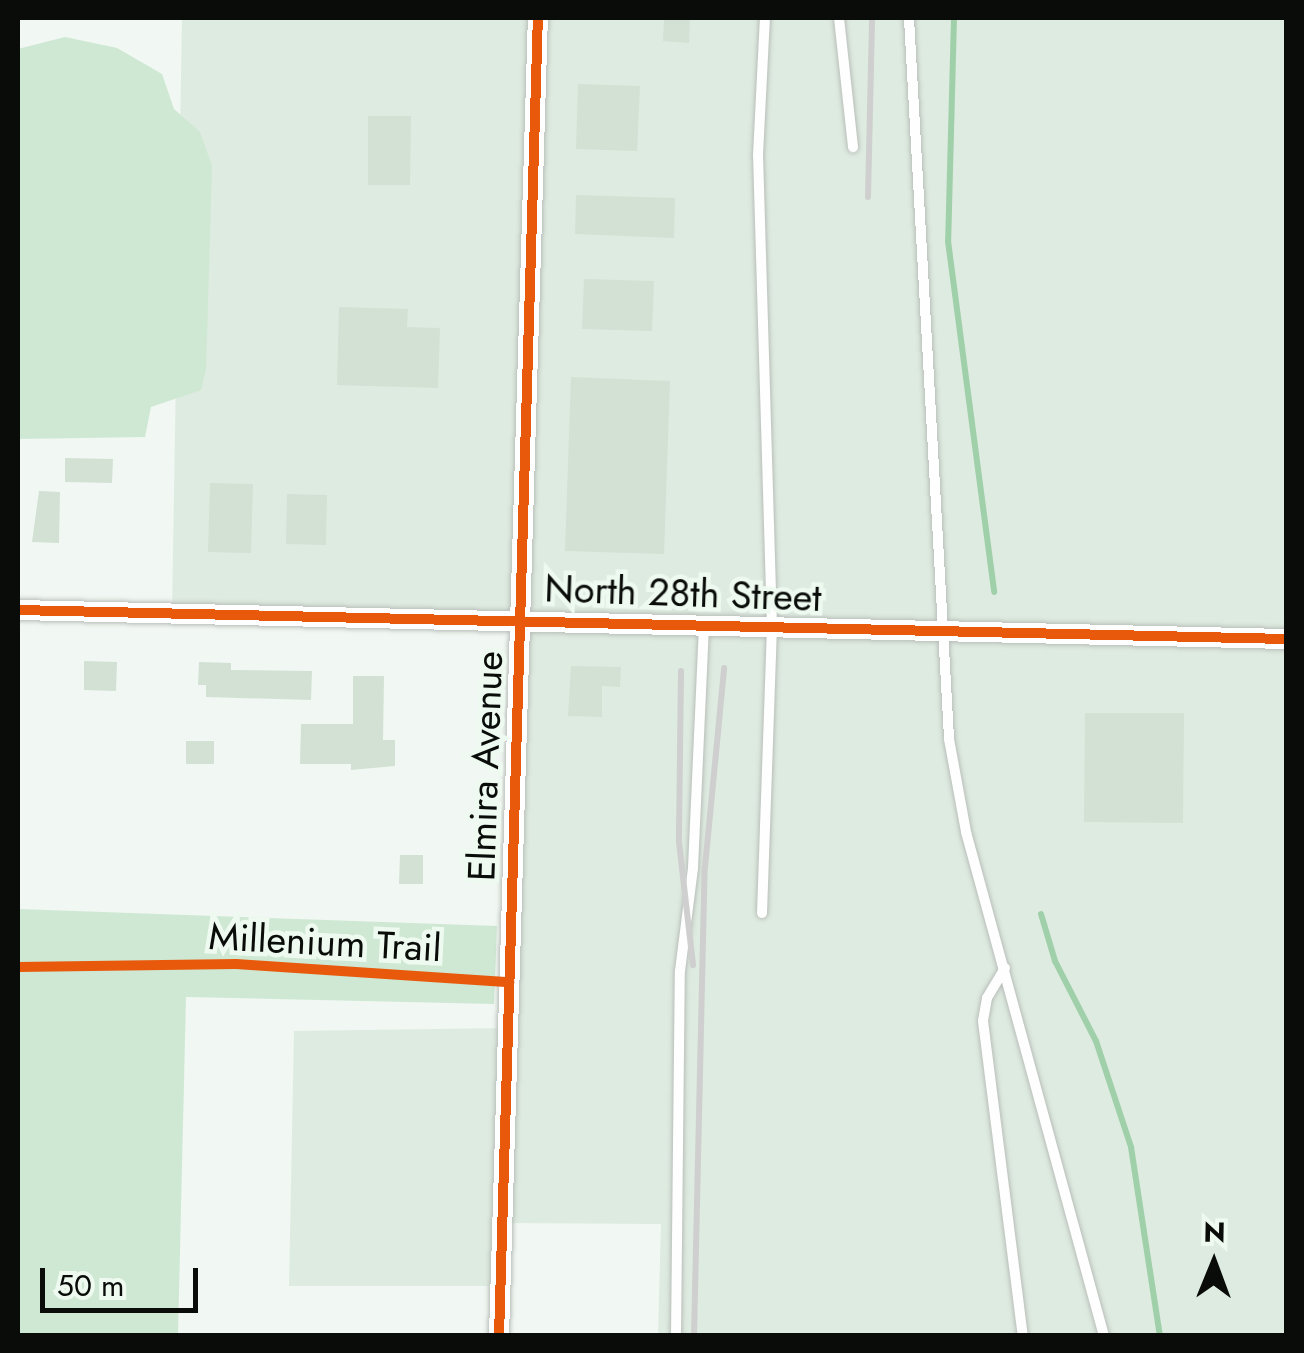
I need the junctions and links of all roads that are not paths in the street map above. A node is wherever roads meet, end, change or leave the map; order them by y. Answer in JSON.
{"nodes":[{"id":1,"x":538,"y":18,"type":"edge"},
{"id":2,"x":765,"y":18,"type":"edge"},
{"id":3,"x":839,"y":18,"type":"edge"},
{"id":4,"x":908,"y":18,"type":"edge"},
{"id":5,"x":853,"y":146,"type":"dead end"},
{"id":6,"x":18,"y":610,"type":"edge"},
{"id":7,"x":519,"y":618,"type":"junction"},
{"id":8,"x":704,"y":624,"type":"junction"},
{"id":9,"x":772,"y":626,"type":"junction"},
{"id":10,"x":945,"y":631,"type":"junction"},
{"id":11,"x":1286,"y":639,"type":"edge"},
{"id":12,"x":762,"y":912,"type":"dead end"},
{"id":13,"x":1006,"y":968,"type":"junction"},
{"id":14,"x":499,"y":1336,"type":"edge"},
{"id":15,"x":676,"y":1336,"type":"edge"},
{"id":16,"x":1023,"y":1336,"type":"edge"},
{"id":17,"x":1104,"y":1336,"type":"edge"}],
"edges":[{"from":1,"to":7,"type":"street","name":"Elmira Avenue"},
{"from":2,"to":9,"type":"lane"},
{"from":3,"to":5,"type":"lane"},
{"from":4,"to":10,"type":"lane"},
{"from":6,"to":7,"type":"street","name":"North 28th Street"},
{"from":7,"to":8,"type":"street","name":"North 28th Street"},
{"from":7,"to":14,"type":"street","name":"Elmira Avenue"},
{"from":8,"to":9,"type":"street","name":"North 28th Street"},
{"from":8,"to":15,"type":"lane"},
{"from":9,"to":10,"type":"street","name":"North 28th Street"},
{"from":9,"to":12,"type":"lane"},
{"from":10,"to":11,"type":"street","name":"North 28th Street"},
{"from":10,"to":13,"type":"lane"},
{"from":13,"to":16,"type":"lane"},
{"from":13,"to":17,"type":"lane"}]}
